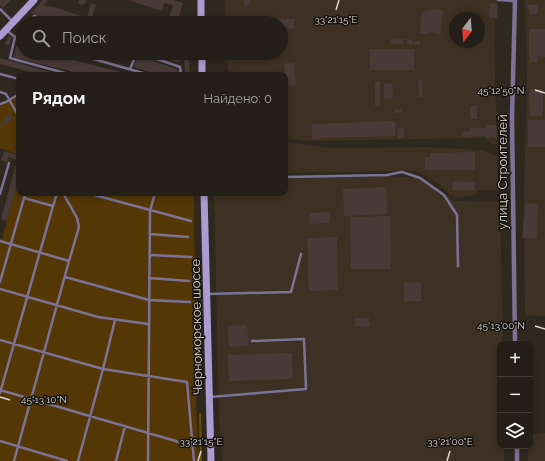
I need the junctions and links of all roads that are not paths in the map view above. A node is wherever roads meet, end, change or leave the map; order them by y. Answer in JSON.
{"nodes":[{"id":1,"x":34,"y":0,"type":"edge"},
{"id":2,"x":201,"y":0,"type":"edge"},
{"id":3,"x":498,"y":0,"type":"edge"},
{"id":4,"x":515,"y":1,"type":"edge"},
{"id":5,"x":0,"y":8,"type":"edge"},
{"id":6,"x":18,"y":16,"type":"edge"},
{"id":7,"x":201,"y":16,"type":"edge"},
{"id":8,"x":16,"y":18,"type":"edge"},
{"id":9,"x":13,"y":21,"type":"junction"},
{"id":10,"x":5,"y":30,"type":"junction"},
{"id":11,"x":0,"y":36,"type":"edge"},
{"id":12,"x":15,"y":37,"type":"joint"},
{"id":13,"x":16,"y":60,"type":"edge"},
{"id":14,"x":17,"y":60,"type":"edge"},
{"id":15,"x":97,"y":60,"type":"edge"},
{"id":16,"x":134,"y":60,"type":"edge"},
{"id":17,"x":160,"y":60,"type":"edge"},
{"id":18,"x":202,"y":60,"type":"edge"},
{"id":19,"x":130,"y":69,"type":"junction"},
{"id":20,"x":61,"y":72,"type":"edge"},
{"id":21,"x":140,"y":72,"type":"edge"},
{"id":22,"x":181,"y":72,"type":"edge"},
{"id":23,"x":202,"y":72,"type":"edge"},
{"id":24,"x":0,"y":74,"type":"edge"},
{"id":25,"x":16,"y":78,"type":"edge"},
{"id":26,"x":0,"y":92,"type":"edge"},
{"id":27,"x":16,"y":96,"type":"edge"},
{"id":28,"x":10,"y":100,"type":"junction"},
{"id":29,"x":0,"y":104,"type":"edge"},
{"id":30,"x":16,"y":111,"type":"edge"},
{"id":31,"x":9,"y":163,"type":"dead end"},
{"id":32,"x":288,"y":177,"type":"edge"},
{"id":33,"x":0,"y":194,"type":"edge"},
{"id":34,"x":56,"y":196,"type":"edge"},
{"id":35,"x":66,"y":196,"type":"edge"},
{"id":36,"x":98,"y":196,"type":"edge"},
{"id":37,"x":154,"y":196,"type":"edge"},
{"id":38,"x":204,"y":196,"type":"edge"},
{"id":39,"x":24,"y":198,"type":"joint"},
{"id":40,"x":105,"y":198,"type":"joint"},
{"id":41,"x":53,"y":206,"type":"junction"},
{"id":42,"x":150,"y":211,"type":"junction"},
{"id":43,"x":191,"y":222,"type":"dead end"},
{"id":44,"x":150,"y":234,"type":"junction"},
{"id":45,"x":188,"y":238,"type":"dead end"},
{"id":46,"x":0,"y":241,"type":"edge"},
{"id":47,"x":11,"y":244,"type":"junction"},
{"id":48,"x":40,"y":252,"type":"junction"},
{"id":49,"x":301,"y":254,"type":"dead end"},
{"id":50,"x":150,"y":255,"type":"junction"},
{"id":51,"x":191,"y":257,"type":"dead end"},
{"id":52,"x":69,"y":261,"type":"junction"},
{"id":53,"x":458,"y":266,"type":"dead end"},
{"id":54,"x":65,"y":277,"type":"junction"},
{"id":55,"x":149,"y":278,"type":"junction"},
{"id":56,"x":188,"y":281,"type":"dead end"},
{"id":57,"x":0,"y":282,"type":"edge"},
{"id":58,"x":0,"y":289,"type":"edge"},
{"id":59,"x":207,"y":294,"type":"junction"},
{"id":60,"x":27,"y":296,"type":"junction"},
{"id":61,"x":149,"y":300,"type":"junction"},
{"id":62,"x":190,"y":302,"type":"dead end"},
{"id":63,"x":57,"y":305,"type":"junction"},
{"id":64,"x":115,"y":320,"type":"junction"},
{"id":65,"x":148,"y":324,"type":"junction"},
{"id":66,"x":0,"y":340,"type":"edge"},
{"id":67,"x":252,"y":341,"type":"dead end"},
{"id":68,"x":515,"y":341,"type":"edge"},
{"id":69,"x":14,"y":344,"type":"junction"},
{"id":70,"x":44,"y":352,"type":"junction"},
{"id":71,"x":104,"y":369,"type":"junction"},
{"id":72,"x":148,"y":376,"type":"junction"},
{"id":73,"x":0,"y":391,"type":"edge"},
{"id":74,"x":209,"y":397,"type":"junction"},
{"id":75,"x":31,"y":399,"type":"junction"},
{"id":76,"x":91,"y":416,"type":"junction"},
{"id":77,"x":125,"y":426,"type":"junction"},
{"id":78,"x":148,"y":432,"type":"junction"},
{"id":79,"x":0,"y":441,"type":"edge"},
{"id":80,"x":18,"y":446,"type":"junction"},
{"id":81,"x":193,"y":446,"type":"junction"},
{"id":82,"x":517,"y":449,"type":"edge"},
{"id":83,"x":14,"y":461,"type":"edge"},
{"id":84,"x":67,"y":461,"type":"edge"},
{"id":85,"x":78,"y":461,"type":"edge"},
{"id":86,"x":116,"y":461,"type":"edge"},
{"id":87,"x":148,"y":461,"type":"edge"},
{"id":88,"x":194,"y":461,"type":"edge"},
{"id":89,"x":211,"y":461,"type":"edge"},
{"id":90,"x":517,"y":461,"type":"edge"}],
"edges":[{"from":1,"to":6,"type":"main road"},
{"from":2,"to":7,"type":"main road"},
{"from":3,"to":4,"type":"lane"},
{"from":4,"to":68,"type":"street","name":"улица Строителей"},
{"from":5,"to":9,"type":"lane"},
{"from":8,"to":9,"type":"main road"},
{"from":9,"to":10,"type":"main road"},
{"from":10,"to":11,"type":"main road"},
{"from":10,"to":12,"type":"lane"},
{"from":12,"to":13,"type":"lane"},
{"from":14,"to":20,"type":"lane"},
{"from":15,"to":19,"type":"lane"},
{"from":16,"to":19,"type":"lane"},
{"from":17,"to":22,"type":"lane"},
{"from":18,"to":23,"type":"main road"},
{"from":19,"to":21,"type":"lane"},
{"from":24,"to":25,"type":"lane"},
{"from":26,"to":28,"type":"lane"},
{"from":27,"to":28,"type":"lane"},
{"from":28,"to":29,"type":"lane"},
{"from":28,"to":30,"type":"lane"},
{"from":31,"to":33,"type":"lane"},
{"from":32,"to":53,"type":"lane"},
{"from":34,"to":41,"type":"lane"},
{"from":35,"to":52,"type":"lane"},
{"from":36,"to":40,"type":"lane"},
{"from":37,"to":42,"type":"lane"},
{"from":38,"to":59,"type":"main road","name":"Черноморское шоссе"},
{"from":39,"to":41,"type":"lane"},
{"from":39,"to":47,"type":"lane"},
{"from":40,"to":42,"type":"lane"},
{"from":41,"to":48,"type":"lane"},
{"from":42,"to":43,"type":"lane"},
{"from":42,"to":44,"type":"lane"},
{"from":44,"to":45,"type":"lane"},
{"from":44,"to":50,"type":"lane"},
{"from":46,"to":47,"type":"lane"},
{"from":47,"to":48,"type":"lane"},
{"from":47,"to":57,"type":"lane"},
{"from":48,"to":52,"type":"lane"},
{"from":48,"to":60,"type":"lane"},
{"from":49,"to":59,"type":"lane"},
{"from":50,"to":51,"type":"lane"},
{"from":50,"to":55,"type":"lane"},
{"from":52,"to":54,"type":"lane"},
{"from":54,"to":61,"type":"lane"},
{"from":54,"to":63,"type":"lane"},
{"from":55,"to":56,"type":"lane"},
{"from":55,"to":61,"type":"lane"},
{"from":58,"to":60,"type":"lane"},
{"from":59,"to":74,"type":"main road","name":"Черноморское шоссе"},
{"from":60,"to":63,"type":"lane"},
{"from":60,"to":69,"type":"lane"},
{"from":61,"to":62,"type":"lane"},
{"from":61,"to":65,"type":"lane"},
{"from":63,"to":64,"type":"lane"},
{"from":63,"to":70,"type":"lane"},
{"from":64,"to":65,"type":"lane"},
{"from":64,"to":71,"type":"lane"},
{"from":65,"to":72,"type":"lane"},
{"from":66,"to":69,"type":"lane"},
{"from":67,"to":74,"type":"lane"},
{"from":69,"to":70,"type":"lane"},
{"from":69,"to":73,"type":"lane"},
{"from":70,"to":71,"type":"lane"},
{"from":70,"to":75,"type":"lane"},
{"from":71,"to":72,"type":"lane"},
{"from":71,"to":76,"type":"lane"},
{"from":72,"to":78,"type":"lane"},
{"from":72,"to":81,"type":"lane"},
{"from":73,"to":75,"type":"lane"},
{"from":74,"to":89,"type":"main road","name":"Черноморское шоссе"},
{"from":75,"to":76,"type":"lane"},
{"from":75,"to":80,"type":"lane"},
{"from":76,"to":77,"type":"lane"},
{"from":76,"to":85,"type":"lane"},
{"from":77,"to":78,"type":"lane"},
{"from":77,"to":86,"type":"lane"},
{"from":78,"to":81,"type":"lane"},
{"from":78,"to":87,"type":"lane"},
{"from":79,"to":80,"type":"lane"},
{"from":80,"to":83,"type":"lane"},
{"from":80,"to":84,"type":"lane"},
{"from":81,"to":88,"type":"lane"},
{"from":82,"to":90,"type":"street"}]}
